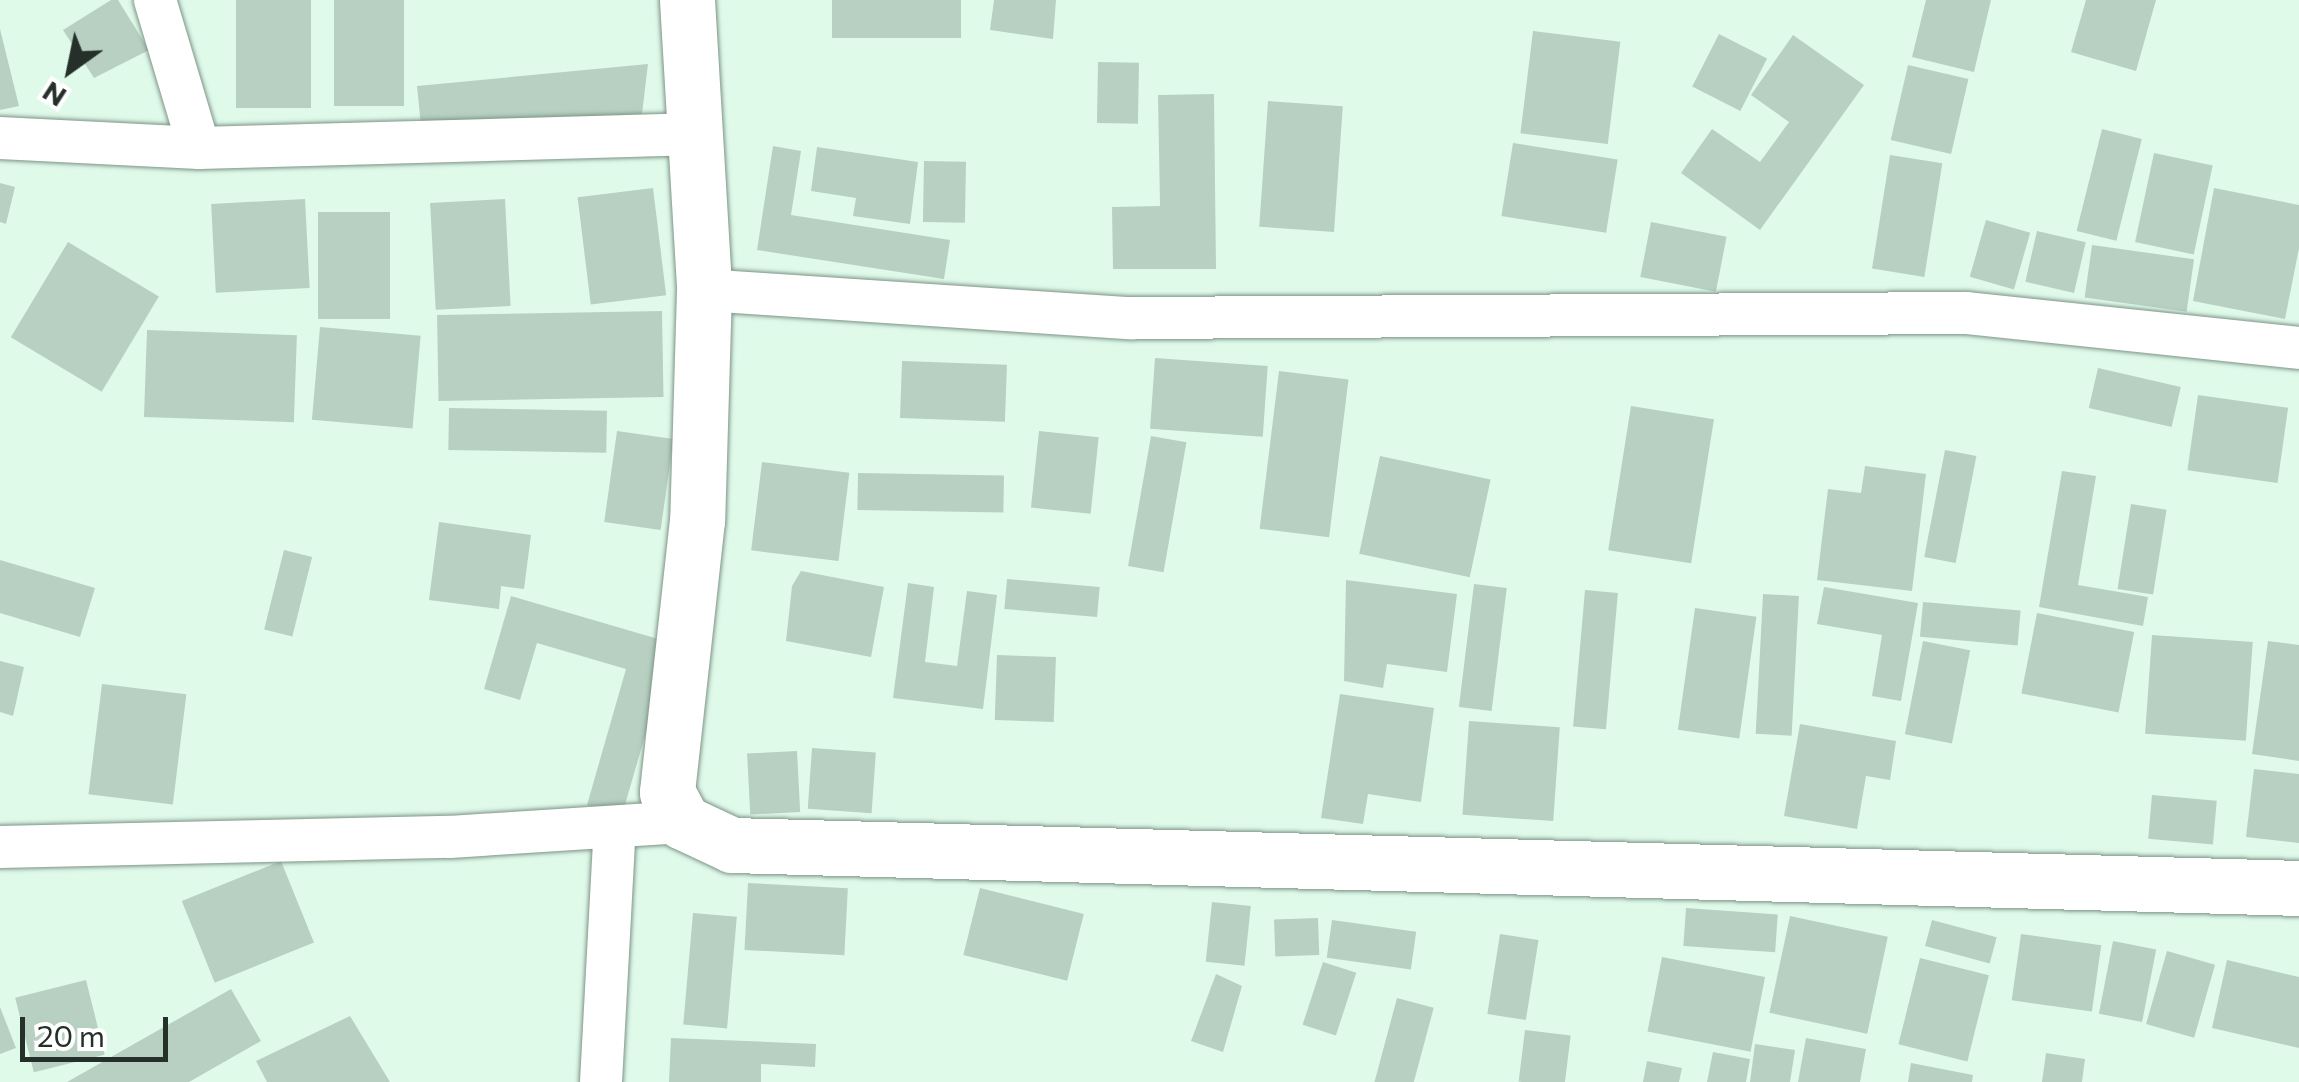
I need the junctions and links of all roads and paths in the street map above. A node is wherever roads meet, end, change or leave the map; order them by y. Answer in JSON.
{"nodes":[{"id":1,"x":154,"y":0,"type":"edge"},
{"id":2,"x":688,"y":0,"type":"edge"},
{"id":3,"x":690,"y":134,"type":"junction"},
{"id":4,"x":0,"y":138,"type":"edge"},
{"id":5,"x":199,"y":148,"type":"junction"},
{"id":6,"x":704,"y":290,"type":"junction"},
{"id":7,"x":2299,"y":348,"type":"edge"},
{"id":8,"x":683,"y":822,"type":"junction"},
{"id":9,"x":615,"y":827,"type":"junction"},
{"id":10,"x":0,"y":847,"type":"edge"},
{"id":11,"x":2299,"y":888,"type":"edge"},
{"id":12,"x":601,"y":1082,"type":"edge"}],
"edges":[{"from":1,"to":5,"type":"street"},
{"from":2,"to":3,"type":"street"},
{"from":3,"to":5,"type":"street"},
{"from":3,"to":6,"type":"street"},
{"from":4,"to":5,"type":"street"},
{"from":6,"to":7,"type":"street"},
{"from":6,"to":8,"type":"street"},
{"from":8,"to":9,"type":"street"},
{"from":8,"to":11,"type":"street"},
{"from":9,"to":10,"type":"street"},
{"from":9,"to":12,"type":"street"}]}
